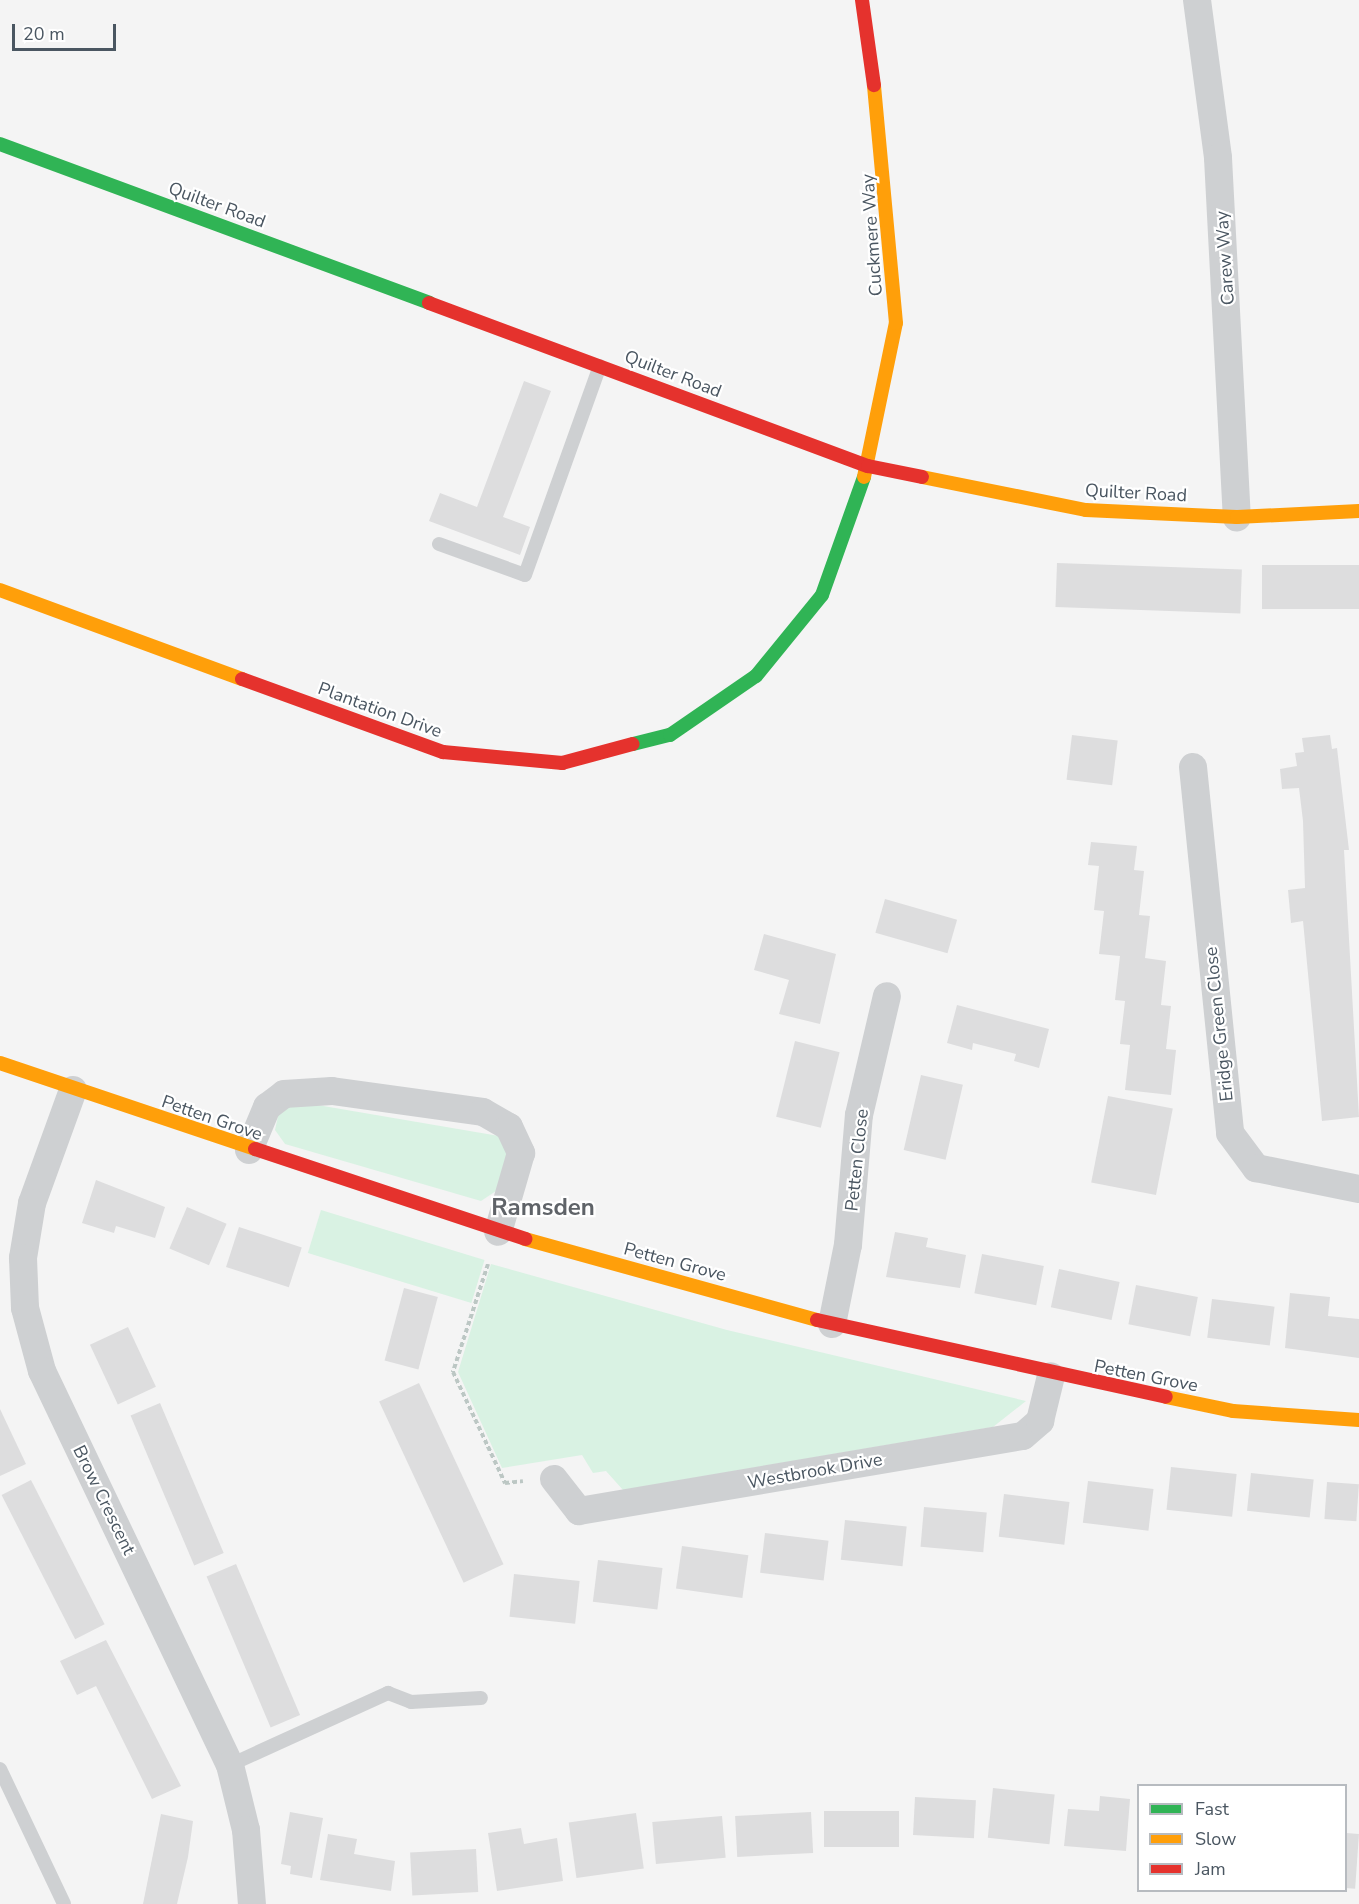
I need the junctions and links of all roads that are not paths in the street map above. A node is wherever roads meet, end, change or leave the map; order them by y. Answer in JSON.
{"nodes":[{"id":1,"x":862,"y":0,"type":"edge"},
{"id":2,"x":1197,"y":0,"type":"edge"},
{"id":3,"x":0,"y":144,"type":"edge"},
{"id":4,"x":600,"y":366,"type":"junction"},
{"id":5,"x":868,"y":466,"type":"junction"},
{"id":6,"x":1359,"y":511,"type":"edge"},
{"id":7,"x":1237,"y":517,"type":"junction"},
{"id":8,"x":439,"y":544,"type":"dead end"},
{"id":9,"x":0,"y":590,"type":"edge"},
{"id":10,"x":1193,"y":767,"type":"dead end"},
{"id":11,"x":887,"y":996,"type":"dead end"},
{"id":12,"x":0,"y":1064,"type":"edge"},
{"id":13,"x":73,"y":1090,"type":"junction"},
{"id":14,"x":249,"y":1150,"type":"junction"},
{"id":15,"x":1359,"y":1189,"type":"edge"},
{"id":16,"x":498,"y":1232,"type":"junction"},
{"id":17,"x":832,"y":1324,"type":"junction"},
{"id":18,"x":1052,"y":1376,"type":"junction"},
{"id":19,"x":1359,"y":1420,"type":"edge"},
{"id":20,"x":554,"y":1479,"type":"road end"},
{"id":21,"x":481,"y":1698,"type":"dead end"},
{"id":22,"x":230,"y":1765,"type":"junction"},
{"id":23,"x":0,"y":1769,"type":"edge"},
{"id":24,"x":64,"y":1904,"type":"edge"},
{"id":25,"x":252,"y":1904,"type":"edge"}],
"edges":[{"from":1,"to":5,"type":"street","name":"Cuckmere Way"},
{"from":2,"to":7,"type":"street","name":"Carew Way"},
{"from":3,"to":4,"type":"street","name":"Quilter Road"},
{"from":4,"to":5,"type":"street","name":"Quilter Road"},
{"from":4,"to":8,"type":"lane"},
{"from":5,"to":7,"type":"street","name":"Quilter Road"},
{"from":5,"to":9,"type":"street","name":"Plantation Drive"},
{"from":6,"to":7,"type":"street","name":"Quilter Road"},
{"from":10,"to":15,"type":"street","name":"Eridge Green Close"},
{"from":11,"to":17,"type":"street","name":"Petten Close"},
{"from":12,"to":13,"type":"street","name":"Petten Grove"},
{"from":13,"to":14,"type":"street","name":"Petten Grove"},
{"from":13,"to":22,"type":"street","name":"Brow Crescent"},
{"from":14,"to":16,"type":"street","name":"Petten Grove"},
{"from":14,"to":16,"type":"street"},
{"from":16,"to":17,"type":"street","name":"Petten Grove"},
{"from":17,"to":18,"type":"street","name":"Petten Grove"},
{"from":18,"to":19,"type":"street","name":"Petten Grove"},
{"from":18,"to":20,"type":"street","name":"Westbrook Drive"},
{"from":21,"to":22,"type":"lane"},
{"from":22,"to":25,"type":"street","name":"Brow Crescent"},
{"from":23,"to":24,"type":"lane"}]}
